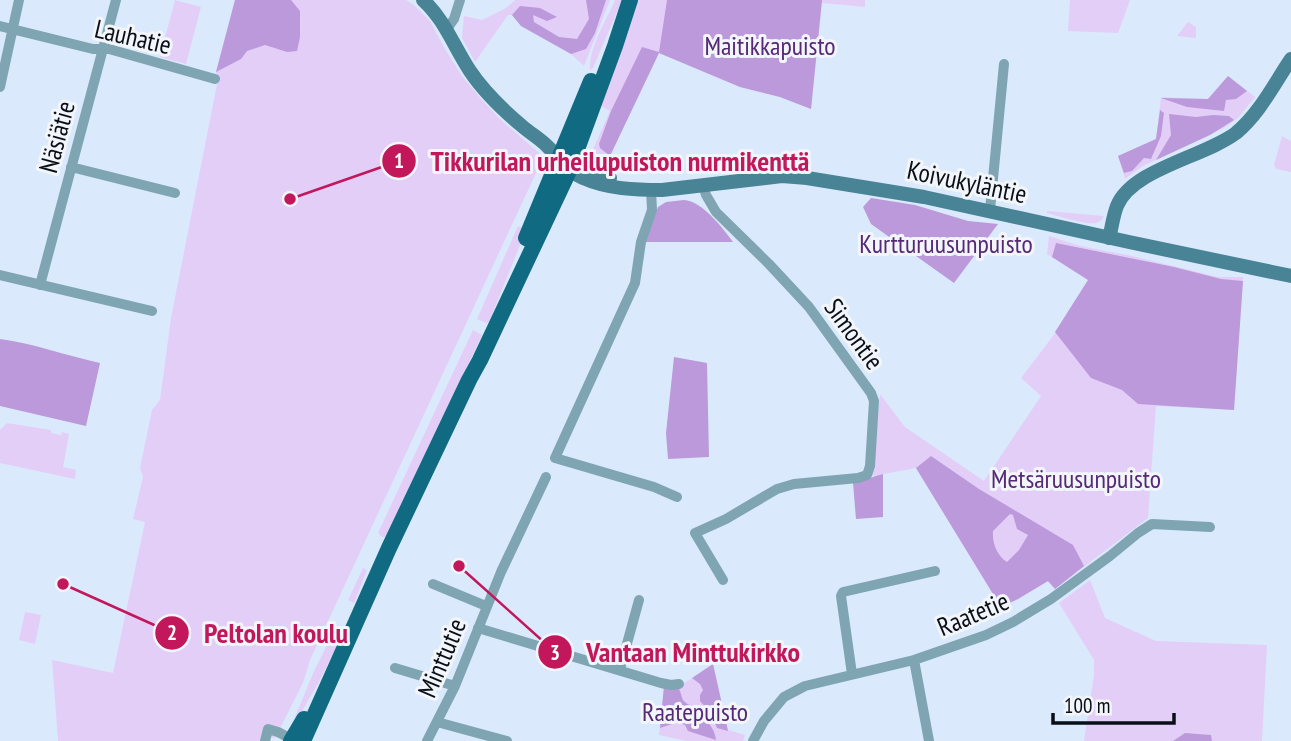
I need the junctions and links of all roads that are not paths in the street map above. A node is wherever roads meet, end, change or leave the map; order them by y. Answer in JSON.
{"nodes":[{"id":1,"x":19,"y":0,"type":"edge"},
{"id":2,"x":116,"y":0,"type":"edge"},
{"id":3,"x":423,"y":0,"type":"edge"},
{"id":4,"x":460,"y":0,"type":"edge"},
{"id":5,"x":629,"y":0,"type":"edge"},
{"id":6,"x":0,"y":26,"type":"edge"},
{"id":7,"x":13,"y":29,"type":"junction"},
{"id":8,"x":447,"y":29,"type":"junction"},
{"id":9,"x":102,"y":50,"type":"junction"},
{"id":10,"x":1291,"y":59,"type":"edge"},
{"id":11,"x":1003,"y":64,"type":"dead end"},
{"id":12,"x":215,"y":79,"type":"dead end"},
{"id":13,"x":0,"y":87,"type":"edge"},
{"id":14,"x":567,"y":164,"type":"junction"},
{"id":15,"x":71,"y":167,"type":"junction"},
{"id":16,"x":702,"y":185,"type":"junction"},
{"id":17,"x":651,"y":190,"type":"junction"},
{"id":18,"x":175,"y":193,"type":"dead end"},
{"id":19,"x":990,"y":210,"type":"junction"},
{"id":20,"x":1109,"y":238,"type":"junction"},
{"id":21,"x":0,"y":275,"type":"edge"},
{"id":22,"x":1291,"y":276,"type":"edge"},
{"id":23,"x":40,"y":285,"type":"junction"},
{"id":24,"x":152,"y":311,"type":"dead end"},
{"id":25,"x":546,"y":477,"type":"dead end"},
{"id":26,"x":677,"y":497,"type":"dead end"},
{"id":27,"x":1210,"y":527,"type":"dead end"},
{"id":28,"x":935,"y":571,"type":"dead end"},
{"id":29,"x":723,"y":580,"type":"dead end"},
{"id":30,"x":433,"y":584,"type":"dead end"},
{"id":31,"x":639,"y":600,"type":"dead end"},
{"id":32,"x":486,"y":607,"type":"junction"},
{"id":33,"x":478,"y":628,"type":"junction"},
{"id":34,"x":914,"y":660,"type":"junction"},
{"id":35,"x":395,"y":668,"type":"dead end"},
{"id":36,"x":620,"y":669,"type":"junction"},
{"id":37,"x":852,"y":674,"type":"junction"},
{"id":38,"x":679,"y":684,"type":"dead end"},
{"id":39,"x":455,"y":686,"type":"junction"},
{"id":40,"x":437,"y":722,"type":"junction"},
{"id":41,"x":295,"y":740,"type":"edge"},
{"id":42,"x":265,"y":741,"type":"edge"},
{"id":43,"x":428,"y":741,"type":"edge"},
{"id":44,"x":507,"y":741,"type":"edge"},
{"id":45,"x":753,"y":741,"type":"edge"},
{"id":46,"x":929,"y":741,"type":"edge"}],
"edges":[{"from":1,"to":7,"type":"street"},
{"from":2,"to":9,"type":"street","name":"Näsiätie"},
{"from":3,"to":8,"type":"main road"},
{"from":4,"to":8,"type":"street"},
{"from":5,"to":14,"type":"main road"},
{"from":6,"to":7,"type":"street","name":"Lauhatie"},
{"from":7,"to":9,"type":"street","name":"Lauhatie"},
{"from":7,"to":13,"type":"street"},
{"from":8,"to":14,"type":"main road"},
{"from":9,"to":12,"type":"street","name":"Lauhatie"},
{"from":9,"to":15,"type":"street","name":"Näsiätie"},
{"from":10,"to":20,"type":"main road"},
{"from":11,"to":19,"type":"street"},
{"from":14,"to":17,"type":"main road","name":"Koivukyläntie"},
{"from":14,"to":41,"type":"main road"},
{"from":15,"to":18,"type":"street"},
{"from":15,"to":23,"type":"street","name":"Näsiätie"},
{"from":16,"to":17,"type":"main road","name":"Koivukyläntie"},
{"from":16,"to":19,"type":"main road","name":"Koivukyläntie"},
{"from":16,"to":29,"type":"street","name":"Simontie"},
{"from":17,"to":26,"type":"street"},
{"from":19,"to":20,"type":"main road","name":"Koivukyläntie"},
{"from":20,"to":22,"type":"main road","name":"Koivukyläntie"},
{"from":21,"to":23,"type":"street"},
{"from":23,"to":24,"type":"street"},
{"from":25,"to":32,"type":"street","name":"Minttutie"},
{"from":27,"to":34,"type":"street","name":"Raatetie"},
{"from":28,"to":37,"type":"street"},
{"from":30,"to":32,"type":"street"},
{"from":31,"to":36,"type":"street"},
{"from":32,"to":33,"type":"street","name":"Minttutie"},
{"from":33,"to":36,"type":"street"},
{"from":33,"to":39,"type":"street","name":"Minttutie"},
{"from":34,"to":37,"type":"street","name":"Raatetie"},
{"from":34,"to":46,"type":"street"},
{"from":35,"to":39,"type":"street"},
{"from":36,"to":38,"type":"street"},
{"from":37,"to":45,"type":"street","name":"Raatetie"},
{"from":39,"to":40,"type":"street","name":"Minttutie"},
{"from":40,"to":43,"type":"street","name":"Minttutie"},
{"from":40,"to":44,"type":"street"},
{"from":41,"to":42,"type":"street"}]}
